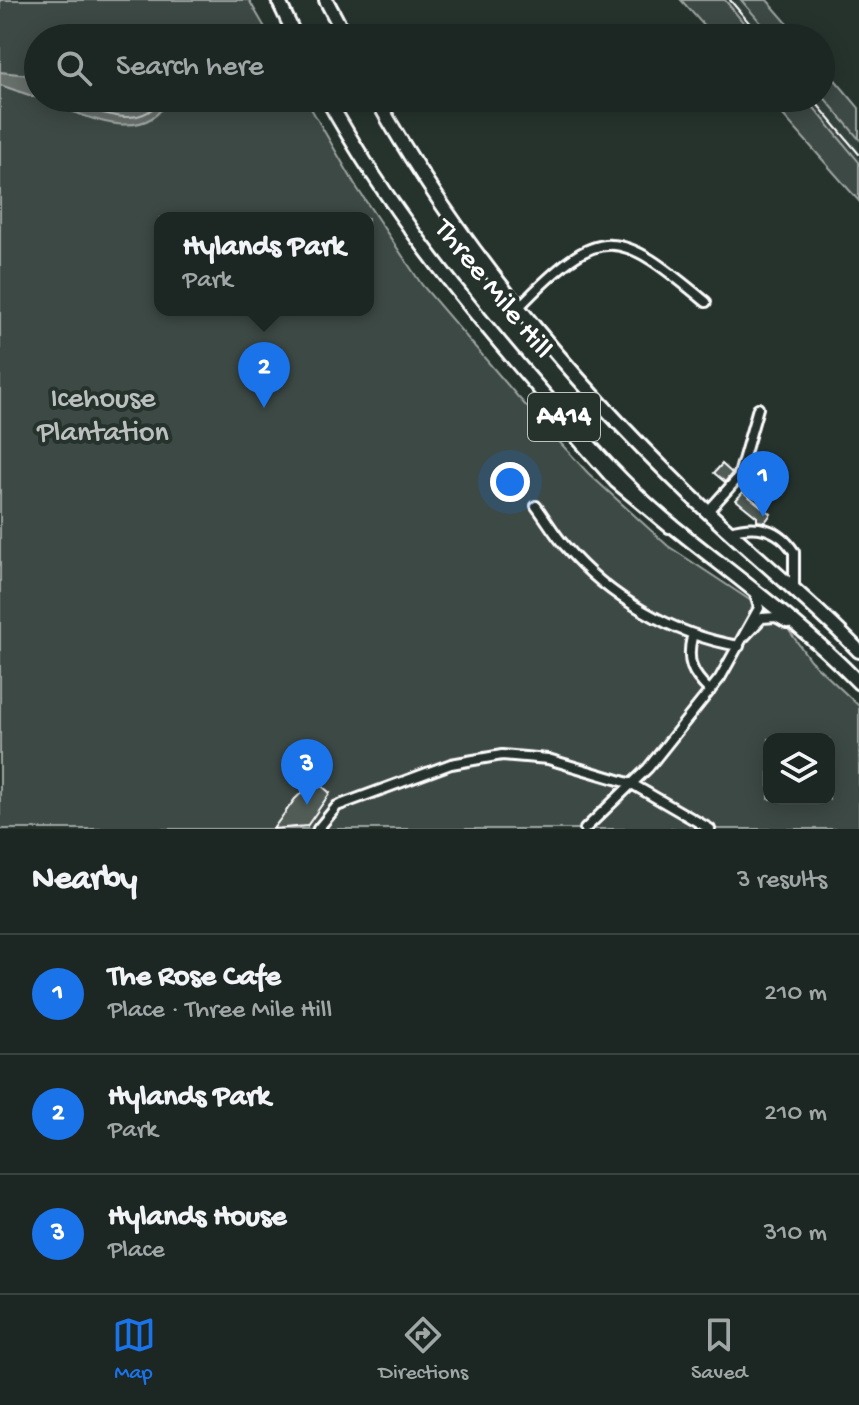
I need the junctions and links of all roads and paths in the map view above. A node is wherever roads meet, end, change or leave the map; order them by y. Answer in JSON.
{"nodes":[{"id":1,"x":278,"y":0,"type":"edge"},
{"id":2,"x":326,"y":0,"type":"edge"},
{"id":3,"x":289,"y":24,"type":"edge"},
{"id":4,"x":339,"y":24,"type":"edge"},
{"id":5,"x":336,"y":112,"type":"edge"},
{"id":6,"x":385,"y":112,"type":"edge"},
{"id":7,"x":706,"y":302,"type":"dead end"},
{"id":8,"x":519,"y":307,"type":"junction"},
{"id":9,"x":758,"y":408,"type":"dead end"},
{"id":10,"x":536,"y":506,"type":"dead end"},
{"id":11,"x":708,"y":511,"type":"junction"},
{"id":12,"x":730,"y":531,"type":"junction"},
{"id":13,"x":750,"y":586,"type":"junction"},
{"id":14,"x":794,"y":587,"type":"junction"},
{"id":15,"x":692,"y":637,"type":"junction"},
{"id":16,"x":744,"y":637,"type":"junction"},
{"id":17,"x":739,"y":646,"type":"junction"},
{"id":18,"x":859,"y":651,"type":"edge"},
{"id":19,"x":859,"y":686,"type":"edge"},
{"id":20,"x":710,"y":691,"type":"junction"},
{"id":21,"x":632,"y":784,"type":"junction"},
{"id":22,"x":318,"y":829,"type":"edge"},
{"id":23,"x":585,"y":829,"type":"edge"},
{"id":24,"x":710,"y":829,"type":"edge"}],
"edges":[{"from":1,"to":3,"type":"highway"},
{"from":2,"to":4,"type":"highway"},
{"from":5,"to":13,"type":"highway","name":"Three Mile Hill","number":"A414"},
{"from":6,"to":8,"type":"highway","name":"Three Mile Hill","number":"A414"},
{"from":7,"to":8,"type":"lane"},
{"from":8,"to":11,"type":"highway","name":"Three Mile Hill","number":"A414"},
{"from":9,"to":11,"type":"lane"},
{"from":10,"to":15,"type":"lane"},
{"from":11,"to":12,"type":"highway","name":"Three Mile Hill","number":"A414"},
{"from":12,"to":14,"type":"highway","name":"Three Mile Hill","number":"A414"},
{"from":12,"to":14,"type":"lane"},
{"from":13,"to":16,"type":"lane"},
{"from":13,"to":19,"type":"highway","name":"Three Mile Hill","number":"A414"},
{"from":14,"to":18,"type":"highway","name":"Three Mile Hill","number":"A414"},
{"from":15,"to":17,"type":"lane"},
{"from":15,"to":20,"type":"lane"},
{"from":16,"to":17,"type":"lane"},
{"from":16,"to":19,"type":"lane"},
{"from":17,"to":20,"type":"lane"},
{"from":20,"to":21,"type":"lane"},
{"from":21,"to":22,"type":"lane"},
{"from":21,"to":23,"type":"lane"},
{"from":21,"to":24,"type":"lane"}]}
